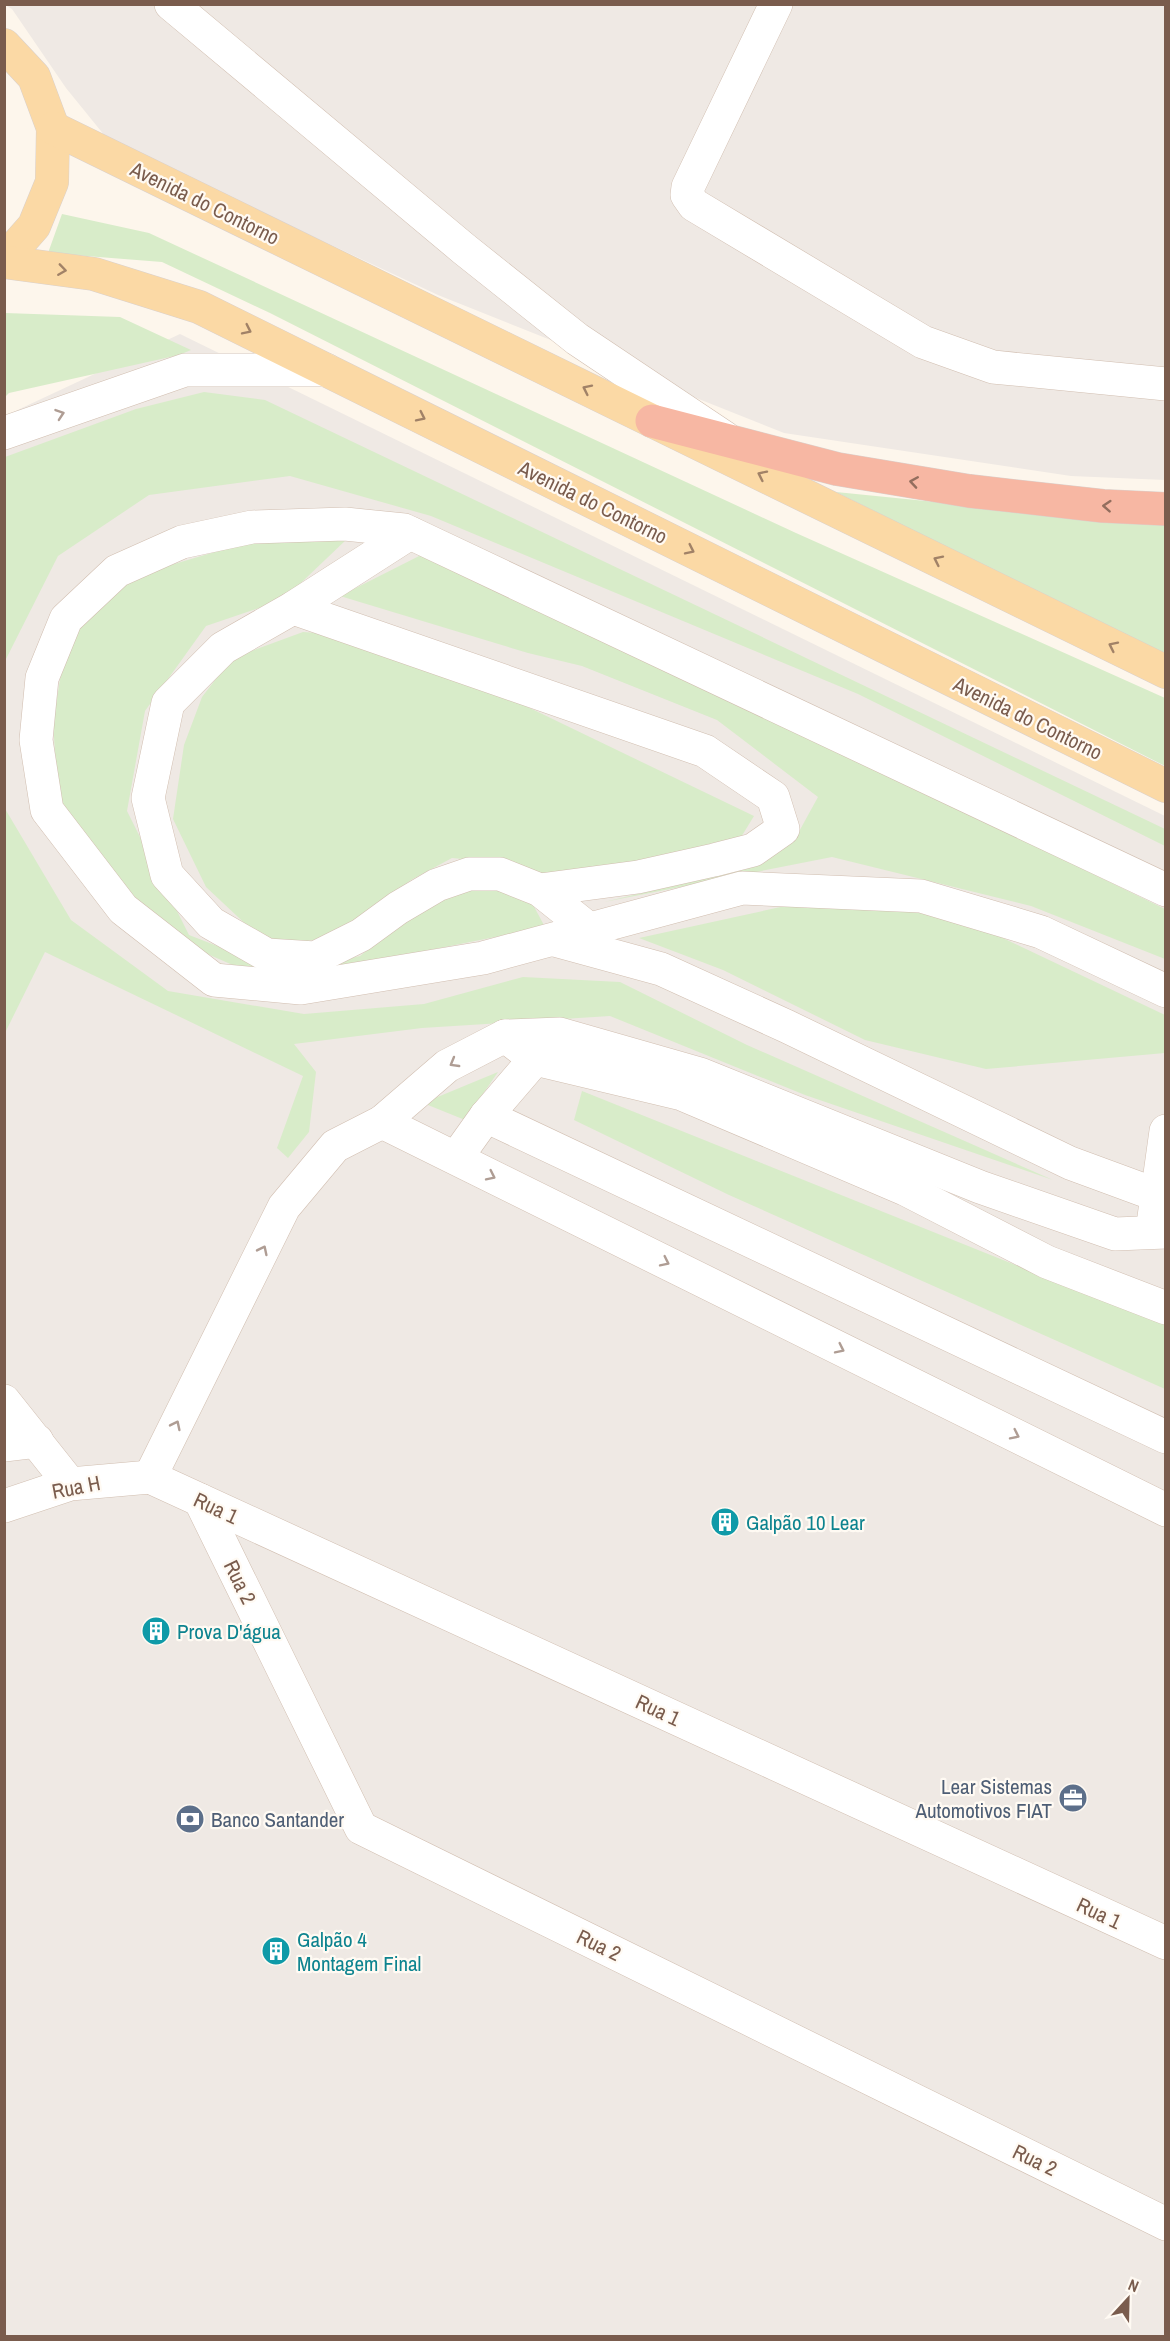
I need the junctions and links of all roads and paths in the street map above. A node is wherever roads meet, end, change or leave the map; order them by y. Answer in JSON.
{"nodes":[{"id":1,"x":171,"y":4,"type":"edge"},
{"id":2,"x":776,"y":4,"type":"edge"},
{"id":3,"x":4,"y":45,"type":"edge"},
{"id":4,"x":53,"y":128,"type":"junction"},
{"id":5,"x":4,"y":261,"type":"edge"},
{"id":6,"x":326,"y":370,"type":"junction"},
{"id":7,"x":1166,"y":384,"type":"edge"},
{"id":8,"x":652,"y":421,"type":"junction"},
{"id":9,"x":4,"y":433,"type":"edge"},
{"id":10,"x":729,"y":441,"type":"junction"},
{"id":11,"x":1166,"y":509,"type":"edge"},
{"id":12,"x":410,"y":534,"type":"junction"},
{"id":13,"x":293,"y":608,"type":"junction"},
{"id":14,"x":1166,"y":672,"type":"edge"},
{"id":15,"x":1166,"y":786,"type":"edge"},
{"id":16,"x":540,"y":890,"type":"junction"},
{"id":17,"x":1166,"y":890,"type":"edge"},
{"id":18,"x":590,"y":930,"type":"junction"},
{"id":19,"x":554,"y":939,"type":"junction"},
{"id":20,"x":1166,"y":992,"type":"edge"},
{"id":21,"x":505,"y":1036,"type":"junction"},
{"id":22,"x":535,"y":1059,"type":"junction"},
{"id":23,"x":486,"y":1116,"type":"junction"},
{"id":24,"x":382,"y":1122,"type":"junction"},
{"id":25,"x":1166,"y":1131,"type":"edge"},
{"id":26,"x":456,"y":1158,"type":"junction"},
{"id":27,"x":1157,"y":1195,"type":"junction"},
{"id":28,"x":1159,"y":1231,"type":"edge"},
{"id":29,"x":1115,"y":1234,"type":"junction"},
{"id":30,"x":1047,"y":1262,"type":"junction"},
{"id":31,"x":1166,"y":1308,"type":"edge"},
{"id":32,"x":4,"y":1401,"type":"edge"},
{"id":33,"x":1166,"y":1437,"type":"edge"},
{"id":34,"x":37,"y":1441,"type":"junction"},
{"id":35,"x":4,"y":1445,"type":"edge"},
{"id":36,"x":150,"y":1477,"type":"junction"},
{"id":37,"x":69,"y":1484,"type":"junction"},
{"id":38,"x":200,"y":1500,"type":"junction"},
{"id":39,"x":4,"y":1506,"type":"edge"},
{"id":40,"x":1166,"y":1510,"type":"edge"},
{"id":41,"x":1166,"y":1943,"type":"edge"},
{"id":42,"x":1166,"y":2224,"type":"edge"}],
"edges":[{"from":1,"to":10,"type":"lane"},
{"from":2,"to":7,"type":"lane"},
{"from":3,"to":4,"type":"main road"},
{"from":4,"to":5,"type":"main road"},
{"from":8,"to":4,"type":"main road","name":"Avenida do Contorno","one_way":true},
{"from":5,"to":6,"type":"main road","name":"Avenida do Contorno","one_way":true},
{"from":9,"to":6,"type":"lane","one_way":true},
{"from":6,"to":15,"type":"main road","name":"Avenida do Contorno","one_way":true},
{"from":8,"to":10,"type":"highway"},
{"from":14,"to":8,"type":"main road","name":"Avenida do Contorno","one_way":true},
{"from":11,"to":10,"type":"highway","one_way":true},
{"from":12,"to":13,"type":"lane"},
{"from":12,"to":17,"type":"lane"},
{"from":12,"to":19,"type":"lane"},
{"from":13,"to":16,"type":"lane"},
{"from":13,"to":16,"type":"lane"},
{"from":16,"to":18,"type":"lane"},
{"from":18,"to":19,"type":"lane"},
{"from":18,"to":20,"type":"lane"},
{"from":19,"to":27,"type":"lane"},
{"from":21,"to":22,"type":"lane"},
{"from":21,"to":24,"type":"lane","one_way":true},
{"from":21,"to":29,"type":"lane"},
{"from":22,"to":23,"type":"lane"},
{"from":22,"to":30,"type":"lane"},
{"from":23,"to":26,"type":"lane"},
{"from":23,"to":33,"type":"lane"},
{"from":24,"to":26,"type":"lane"},
{"from":36,"to":24,"type":"lane","one_way":true},
{"from":25,"to":27,"type":"lane"},
{"from":26,"to":40,"type":"lane","one_way":true},
{"from":27,"to":28,"type":"lane"},
{"from":28,"to":29,"type":"lane"},
{"from":29,"to":30,"type":"lane"},
{"from":30,"to":31,"type":"lane"},
{"from":32,"to":34,"type":"lane"},
{"from":34,"to":35,"type":"lane"},
{"from":34,"to":37,"type":"lane"},
{"from":36,"to":37,"type":"lane","name":"Rua H"},
{"from":36,"to":38,"type":"lane","name":"Rua 1"},
{"from":37,"to":39,"type":"lane","name":"Rua H"},
{"from":38,"to":41,"type":"lane","name":"Rua 1"},
{"from":38,"to":42,"type":"lane","name":"Rua 2"}]}
